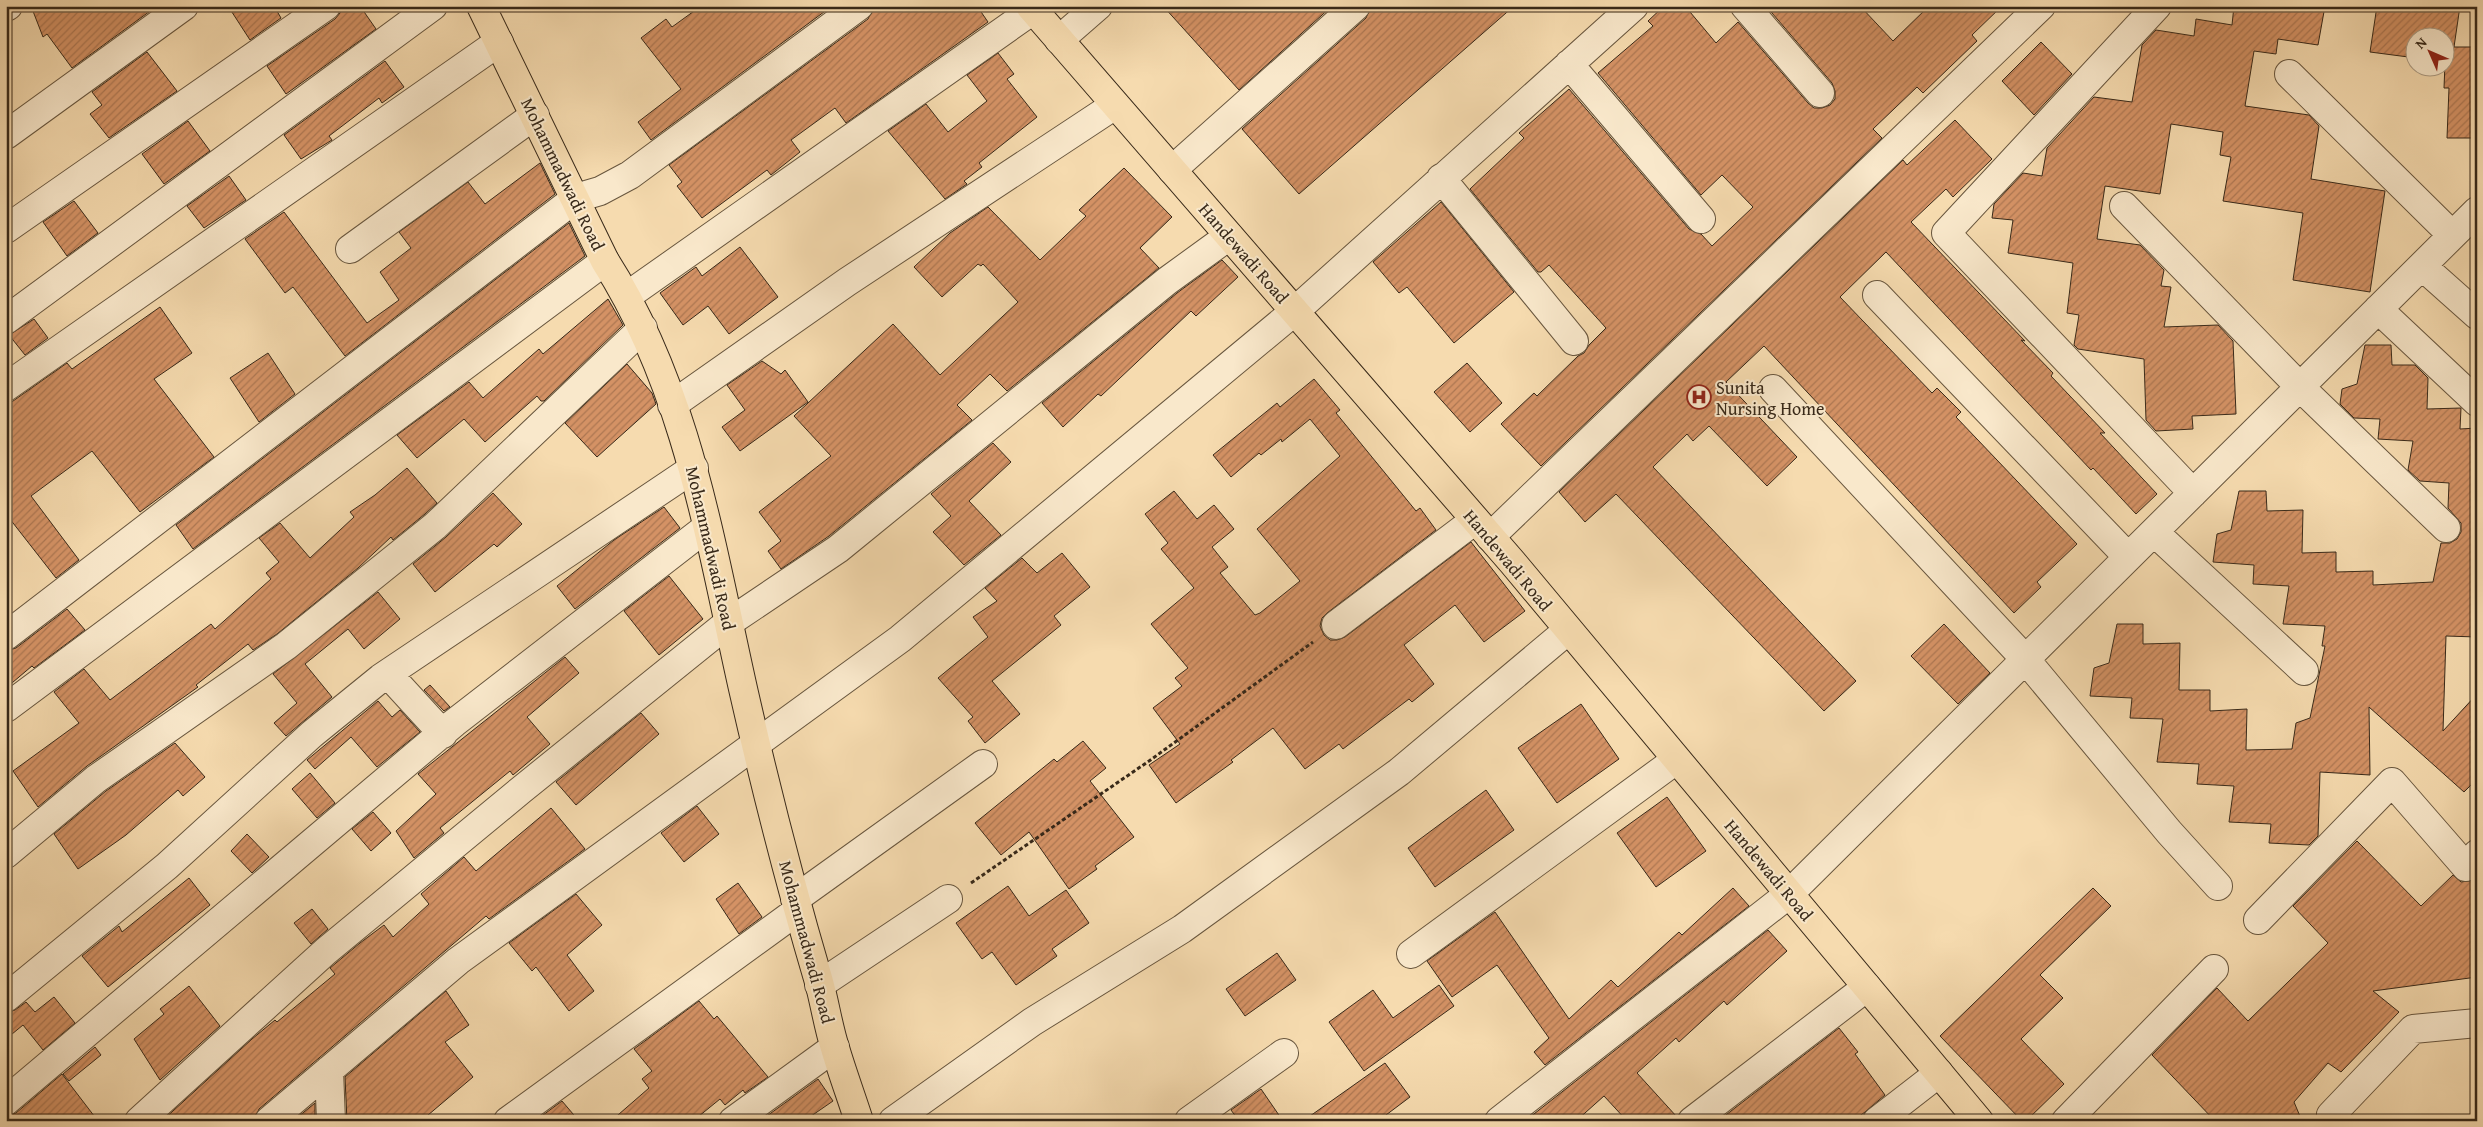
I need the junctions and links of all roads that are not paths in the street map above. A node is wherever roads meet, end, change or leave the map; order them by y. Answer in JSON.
{"nodes":[{"id":1,"x":184,"y":6,"type":"edge"},
{"id":2,"x":326,"y":6,"type":"edge"},
{"id":3,"x":433,"y":6,"type":"edge"},
{"id":4,"x":481,"y":6,"type":"edge"},
{"id":5,"x":859,"y":6,"type":"edge"},
{"id":6,"x":1098,"y":6,"type":"edge"},
{"id":7,"x":1356,"y":6,"type":"edge"},
{"id":8,"x":1634,"y":6,"type":"edge"},
{"id":9,"x":1745,"y":6,"type":"edge"},
{"id":10,"x":2157,"y":6,"type":"edge"},
{"id":11,"x":1031,"y":8,"type":"edge"},
{"id":12,"x":2032,"y":9,"type":"edge"},
{"id":13,"x":1059,"y":40,"type":"junction"},
{"id":14,"x":499,"y":42,"type":"junction"},
{"id":15,"x":1569,"y":64,"type":"junction"},
{"id":16,"x":2288,"y":74,"type":"dead end"},
{"id":17,"x":1820,"y":93,"type":"dead end"},
{"id":18,"x":1115,"y":105,"type":"junction"},
{"id":19,"x":536,"y":115,"type":"junction"},
{"id":20,"x":6,"y":135,"type":"edge"},
{"id":21,"x":1172,"y":170,"type":"junction"},
{"id":22,"x":1441,"y":178,"type":"junction"},
{"id":23,"x":576,"y":198,"type":"junction"},
{"id":24,"x":2124,"y":206,"type":"dead end"},
{"id":25,"x":2477,"y":211,"type":"edge"},
{"id":26,"x":1701,"y":219,"type":"dead end"},
{"id":27,"x":6,"y":229,"type":"edge"},
{"id":28,"x":2452,"y":235,"type":"junction"},
{"id":29,"x":1229,"y":236,"type":"junction"},
{"id":30,"x":350,"y":249,"type":"dead end"},
{"id":31,"x":605,"y":261,"type":"junction"},
{"id":32,"x":2422,"y":266,"type":"junction"},
{"id":33,"x":1877,"y":295,"type":"dead end"},
{"id":34,"x":627,"y":296,"type":"junction"},
{"id":35,"x":2378,"y":310,"type":"junction"},
{"id":36,"x":1295,"y":311,"type":"junction"},
{"id":37,"x":2477,"y":316,"type":"edge"},
{"id":38,"x":6,"y":320,"type":"edge"},
{"id":39,"x":643,"y":328,"type":"junction"},
{"id":40,"x":1574,"y":341,"type":"dead end"},
{"id":41,"x":6,"y":387,"type":"edge"},
{"id":42,"x":2300,"y":387,"type":"junction"},
{"id":43,"x":1773,"y":390,"type":"dead end"},
{"id":44,"x":2477,"y":402,"type":"edge"},
{"id":45,"x":672,"y":405,"type":"junction"},
{"id":46,"x":694,"y":468,"type":"junction"},
{"id":47,"x":2193,"y":493,"type":"junction"},
{"id":48,"x":707,"y":527,"type":"junction"},
{"id":49,"x":1483,"y":528,"type":"junction"},
{"id":50,"x":2446,"y":528,"type":"dead end"},
{"id":51,"x":2154,"y":532,"type":"junction"},
{"id":52,"x":2128,"y":557,"type":"junction"},
{"id":53,"x":728,"y":623,"type":"junction"},
{"id":54,"x":1336,"y":625,"type":"road end"},
{"id":55,"x":1567,"y":631,"type":"junction"},
{"id":56,"x":6,"y":636,"type":"edge"},
{"id":57,"x":2026,"y":660,"type":"junction"},
{"id":58,"x":2304,"y":671,"type":"dead end"},
{"id":59,"x":388,"y":674,"type":"junction"},
{"id":60,"x":6,"y":708,"type":"edge"},
{"id":61,"x":443,"y":734,"type":"junction"},
{"id":62,"x":755,"y":743,"type":"junction"},
{"id":63,"x":1676,"y":760,"type":"junction"},
{"id":64,"x":983,"y":764,"type":"dead end"},
{"id":65,"x":6,"y":854,"type":"edge"},
{"id":66,"x":2477,"y":854,"type":"edge"},
{"id":67,"x":2218,"y":886,"type":"dead end"},
{"id":68,"x":1790,"y":894,"type":"junction"},
{"id":69,"x":948,"y":899,"type":"road end"},
{"id":70,"x":796,"y":905,"type":"junction"},
{"id":71,"x":2258,"y":920,"type":"dead end"},
{"id":72,"x":1411,"y":954,"type":"dead end"},
{"id":73,"x":2214,"y":969,"type":"dead end"},
{"id":74,"x":819,"y":985,"type":"junction"},
{"id":75,"x":1867,"y":987,"type":"junction"},
{"id":76,"x":6,"y":998,"type":"edge"},
{"id":77,"x":2477,"y":1023,"type":"edge"},
{"id":78,"x":835,"y":1047,"type":"junction"},
{"id":79,"x":1284,"y":1053,"type":"dead end"},
{"id":80,"x":329,"y":1070,"type":"junction"},
{"id":81,"x":1939,"y":1073,"type":"junction"},
{"id":82,"x":6,"y":1101,"type":"edge"},
{"id":83,"x":139,"y":1121,"type":"edge"},
{"id":84,"x":269,"y":1121,"type":"edge"},
{"id":85,"x":331,"y":1121,"type":"edge"},
{"id":86,"x":508,"y":1121,"type":"edge"},
{"id":87,"x":733,"y":1121,"type":"edge"},
{"id":88,"x":859,"y":1121,"type":"edge"},
{"id":89,"x":893,"y":1121,"type":"edge"},
{"id":90,"x":1189,"y":1121,"type":"edge"},
{"id":91,"x":1499,"y":1121,"type":"edge"},
{"id":92,"x":1692,"y":1121,"type":"edge"},
{"id":93,"x":1877,"y":1121,"type":"edge"},
{"id":94,"x":1979,"y":1121,"type":"edge"},
{"id":95,"x":2066,"y":1121,"type":"edge"},
{"id":96,"x":2333,"y":1121,"type":"edge"}],
"edges":[{"from":1,"to":20,"type":"street"},
{"from":2,"to":27,"type":"street"},
{"from":3,"to":38,"type":"street"},
{"from":4,"to":14,"type":"main road","name":"Mohammadwadi Road"},
{"from":5,"to":23,"type":"street"},
{"from":6,"to":13,"type":"street"},
{"from":7,"to":21,"type":"street"},
{"from":8,"to":15,"type":"street"},
{"from":9,"to":17,"type":"street"},
{"from":10,"to":47,"type":"street"},
{"from":11,"to":13,"type":"main road","name":"Handewadi Road"},
{"from":11,"to":34,"type":"street"},
{"from":12,"to":49,"type":"street"},
{"from":13,"to":18,"type":"main road","name":"Handewadi Road"},
{"from":14,"to":19,"type":"main road","name":"Mohammadwadi Road"},
{"from":14,"to":41,"type":"street"},
{"from":15,"to":22,"type":"street"},
{"from":15,"to":26,"type":"street"},
{"from":16,"to":28,"type":"street"},
{"from":18,"to":21,"type":"main road","name":"Handewadi Road"},
{"from":18,"to":45,"type":"street"},
{"from":19,"to":23,"type":"main road","name":"Mohammadwadi Road"},
{"from":19,"to":30,"type":"street"},
{"from":21,"to":29,"type":"main road","name":"Handewadi Road"},
{"from":22,"to":36,"type":"street"},
{"from":22,"to":40,"type":"street"},
{"from":23,"to":31,"type":"main road","name":"Mohammadwadi Road"},
{"from":23,"to":56,"type":"street"},
{"from":24,"to":42,"type":"street"},
{"from":25,"to":28,"type":"street"},
{"from":28,"to":32,"type":"street"},
{"from":29,"to":36,"type":"main road","name":"Handewadi Road"},
{"from":29,"to":53,"type":"street"},
{"from":31,"to":34,"type":"main road","name":"Mohammadwadi Road"},
{"from":31,"to":60,"type":"street"},
{"from":32,"to":35,"type":"street"},
{"from":32,"to":37,"type":"street"},
{"from":33,"to":52,"type":"street"},
{"from":34,"to":39,"type":"main road","name":"Mohammadwadi Road"},
{"from":35,"to":42,"type":"street"},
{"from":35,"to":44,"type":"street"},
{"from":36,"to":49,"type":"main road","name":"Handewadi Road"},
{"from":36,"to":62,"type":"street"},
{"from":39,"to":45,"type":"main road","name":"Mohammadwadi Road"},
{"from":39,"to":65,"type":"street"},
{"from":42,"to":47,"type":"street"},
{"from":42,"to":50,"type":"street"},
{"from":43,"to":57,"type":"street"},
{"from":45,"to":46,"type":"main road","name":"Mohammadwadi Road"},
{"from":46,"to":48,"type":"main road","name":"Mohammadwadi Road"},
{"from":46,"to":59,"type":"street"},
{"from":47,"to":51,"type":"street"},
{"from":48,"to":53,"type":"main road","name":"Mohammadwadi Road"},
{"from":48,"to":61,"type":"street"},
{"from":49,"to":54,"type":"street"},
{"from":49,"to":55,"type":"main road","name":"Handewadi Road"},
{"from":51,"to":52,"type":"street"},
{"from":51,"to":58,"type":"street"},
{"from":52,"to":57,"type":"street"},
{"from":53,"to":62,"type":"main road","name":"Mohammadwadi Road"},
{"from":53,"to":83,"type":"street"},
{"from":55,"to":63,"type":"main road","name":"Handewadi Road"},
{"from":55,"to":89,"type":"street"},
{"from":57,"to":67,"type":"street"},
{"from":57,"to":68,"type":"street"},
{"from":59,"to":61,"type":"street"},
{"from":59,"to":76,"type":"street"},
{"from":61,"to":82,"type":"street"},
{"from":62,"to":70,"type":"main road","name":"Mohammadwadi Road"},
{"from":62,"to":80,"type":"street"},
{"from":63,"to":68,"type":"main road","name":"Handewadi Road"},
{"from":63,"to":72,"type":"street"},
{"from":64,"to":70,"type":"street"},
{"from":66,"to":71,"type":"street"},
{"from":68,"to":75,"type":"main road","name":"Handewadi Road"},
{"from":68,"to":91,"type":"street"},
{"from":69,"to":74,"type":"street"},
{"from":70,"to":74,"type":"main road","name":"Mohammadwadi Road"},
{"from":70,"to":86,"type":"street"},
{"from":73,"to":95,"type":"street"},
{"from":74,"to":78,"type":"main road","name":"Mohammadwadi Road"},
{"from":75,"to":81,"type":"main road","name":"Handewadi Road"},
{"from":75,"to":92,"type":"street"},
{"from":77,"to":96,"type":"street"},
{"from":78,"to":87,"type":"street"},
{"from":78,"to":88,"type":"main road","name":"Mohammadwadi Road"},
{"from":79,"to":90,"type":"street"},
{"from":80,"to":84,"type":"street"},
{"from":80,"to":85,"type":"street"},
{"from":81,"to":93,"type":"street"},
{"from":81,"to":94,"type":"main road","name":"Handewadi Road"}]}
